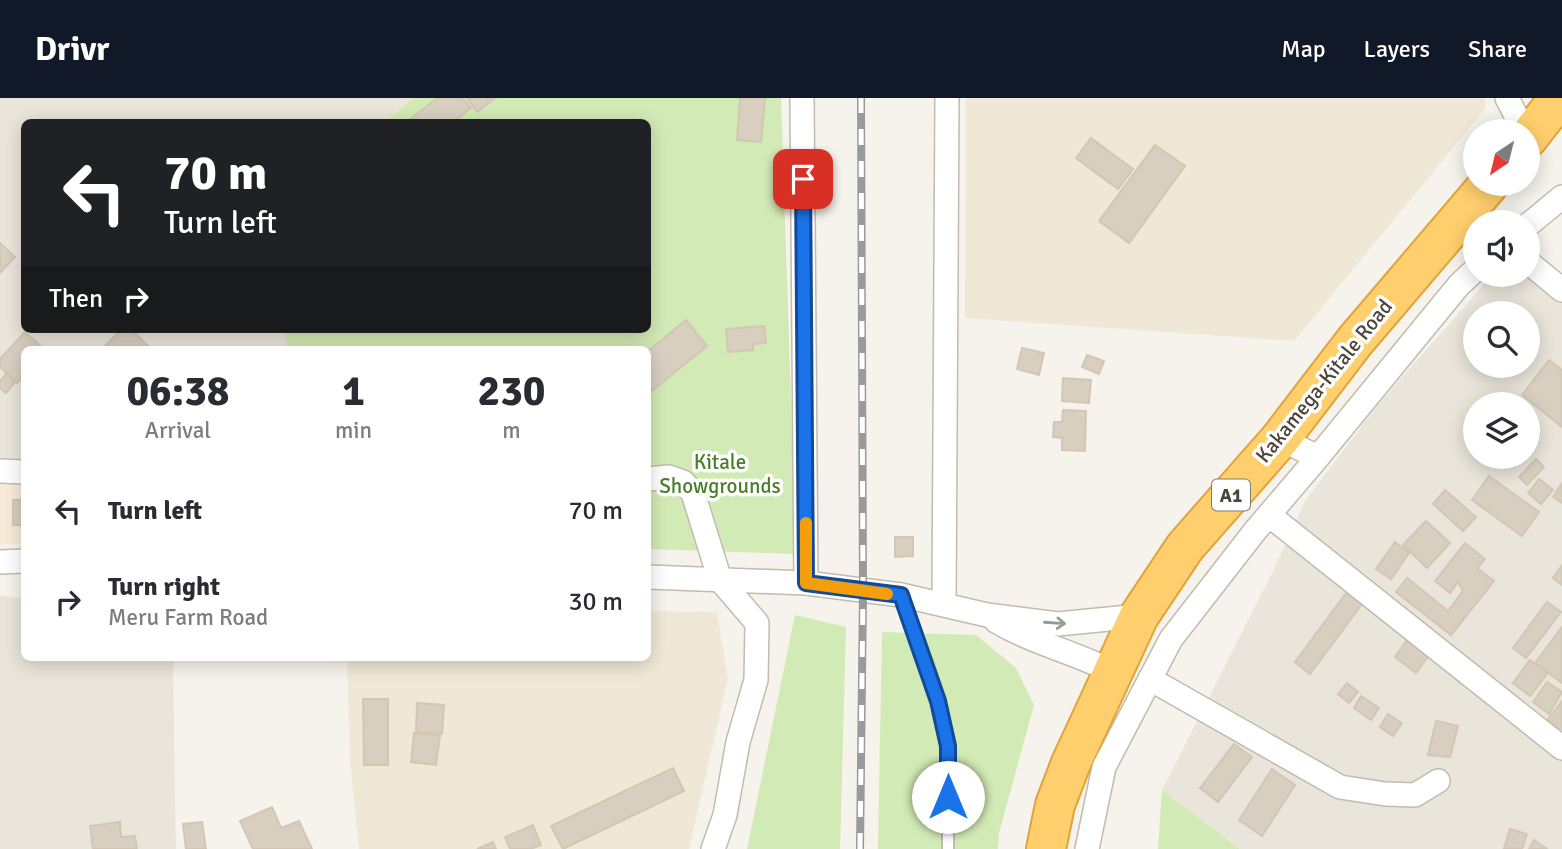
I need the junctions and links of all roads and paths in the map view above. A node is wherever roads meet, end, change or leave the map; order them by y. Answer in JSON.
{"nodes":[{"id":1,"x":802,"y":98,"type":"edge"},
{"id":2,"x":947,"y":98,"type":"edge"},
{"id":3,"x":1507,"y":98,"type":"edge"},
{"id":4,"x":1559,"y":98,"type":"edge"},
{"id":5,"x":1518,"y":119,"type":"edge"},
{"id":6,"x":1540,"y":123,"type":"edge"},
{"id":7,"x":1479,"y":196,"type":"edge"},
{"id":8,"x":1562,"y":197,"type":"edge"},
{"id":9,"x":1540,"y":215,"type":"edge"},
{"id":10,"x":1540,"y":272,"type":"edge"},
{"id":11,"x":1463,"y":282,"type":"edge"},
{"id":12,"x":1562,"y":290,"type":"edge"},
{"id":13,"x":1280,"y":439,"type":"junction"},
{"id":14,"x":1318,"y":457,"type":"junction"},
{"id":15,"x":0,"y":471,"type":"edge"},
{"id":16,"x":21,"y":472,"type":"edge"},
{"id":17,"x":651,"y":479,"type":"edge"},
{"id":18,"x":1269,"y":515,"type":"junction"},
{"id":19,"x":21,"y":561,"type":"edge"},
{"id":20,"x":0,"y":562,"type":"edge"},
{"id":21,"x":651,"y":577,"type":"edge"},
{"id":22,"x":720,"y":580,"type":"junction"},
{"id":23,"x":806,"y":583,"type":"junction"},
{"id":24,"x":901,"y":595,"type":"junction"},
{"id":25,"x":944,"y":604,"type":"junction"},
{"id":26,"x":987,"y":615,"type":"junction"},
{"id":27,"x":1139,"y":616,"type":"junction"},
{"id":28,"x":1111,"y":671,"type":"junction"},
{"id":29,"x":1150,"y":679,"type":"junction"},
{"id":30,"x":1562,"y":748,"type":"edge"},
{"id":31,"x":1437,"y":781,"type":"dead end"},
{"id":32,"x":713,"y":849,"type":"edge"},
{"id":33,"x":948,"y":849,"type":"edge"},
{"id":34,"x":1046,"y":849,"type":"edge"},
{"id":35,"x":1087,"y":849,"type":"edge"}],
"edges":[{"from":1,"to":23,"type":"street"},
{"from":2,"to":25,"type":"street"},
{"from":3,"to":5,"type":"street"},
{"from":4,"to":6,"type":"highway"},
{"from":7,"to":13,"type":"highway","name":"Kakamega-Kitale Road","number":"A1"},
{"from":8,"to":9,"type":"street"},
{"from":10,"to":12,"type":"street"},
{"from":11,"to":14,"type":"street"},
{"from":13,"to":14,"type":"street"},
{"from":13,"to":27,"type":"highway","name":"Kakamega-Kitale Road","number":"A1"},
{"from":14,"to":18,"type":"street"},
{"from":15,"to":16,"type":"street"},
{"from":17,"to":22,"type":"street"},
{"from":18,"to":29,"type":"street"},
{"from":18,"to":30,"type":"street"},
{"from":19,"to":20,"type":"street"},
{"from":21,"to":22,"type":"street"},
{"from":22,"to":23,"type":"street"},
{"from":22,"to":32,"type":"street"},
{"from":23,"to":24,"type":"street"},
{"from":24,"to":25,"type":"street"},
{"from":24,"to":33,"type":"lane"},
{"from":25,"to":26,"type":"street"},
{"from":26,"to":27,"type":"street","one_way":true},
{"from":26,"to":28,"type":"street"},
{"from":27,"to":28,"type":"highway","name":"Kakamega-Kitale Road","number":"A1"},
{"from":28,"to":34,"type":"highway","name":"Kakamega-Kitale Road","number":"A1"},
{"from":29,"to":31,"type":"street"},
{"from":29,"to":35,"type":"street"}]}
